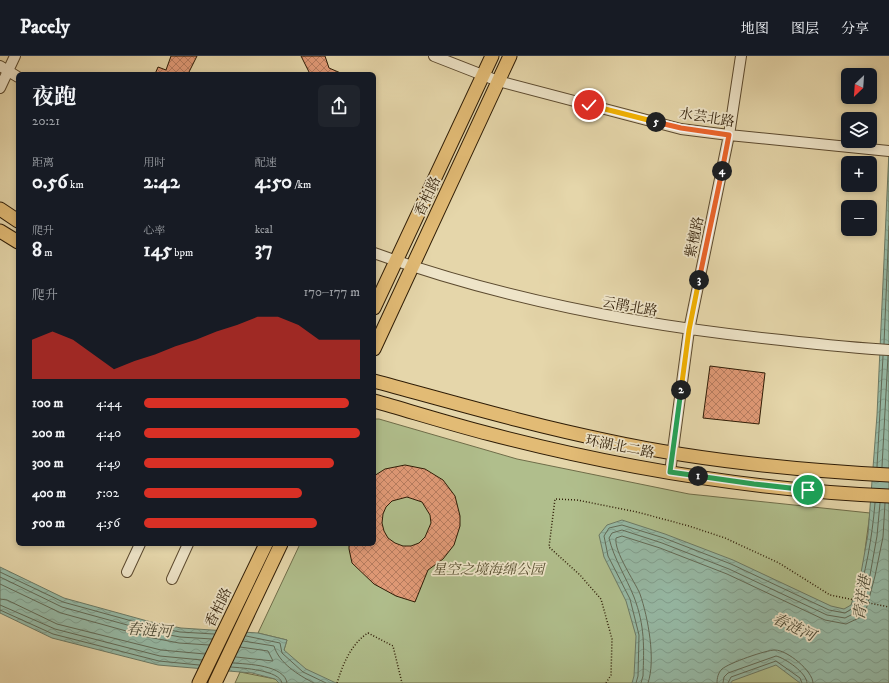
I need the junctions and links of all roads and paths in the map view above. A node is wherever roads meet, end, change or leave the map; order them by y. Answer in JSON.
{"nodes":[{"id":1,"x":15,"y":56,"type":"edge"},
{"id":2,"x":434,"y":56,"type":"edge"},
{"id":3,"x":492,"y":56,"type":"edge"},
{"id":4,"x":510,"y":56,"type":"edge"},
{"id":5,"x":741,"y":56,"type":"edge"},
{"id":6,"x":4,"y":69,"type":"edge"},
{"id":7,"x":482,"y":75,"type":"junction"},
{"id":8,"x":16,"y":76,"type":"edge"},
{"id":9,"x":498,"y":81,"type":"junction"},
{"id":10,"x":0,"y":88,"type":"edge"},
{"id":11,"x":729,"y":135,"type":"junction"},
{"id":12,"x":884,"y":151,"type":"edge"},
{"id":13,"x":0,"y":209,"type":"edge"},
{"id":14,"x":16,"y":220,"type":"edge"},
{"id":15,"x":0,"y":232,"type":"edge"},
{"id":16,"x":16,"y":241,"type":"edge"},
{"id":17,"x":376,"y":254,"type":"edge"},
{"id":18,"x":395,"y":260,"type":"junction"},
{"id":19,"x":412,"y":267,"type":"junction"},
{"id":20,"x":376,"y":303,"type":"edge"},
{"id":21,"x":689,"y":330,"type":"junction"},
{"id":22,"x":376,"y":345,"type":"edge"},
{"id":23,"x":889,"y":350,"type":"edge"},
{"id":24,"x":376,"y":382,"type":"edge"},
{"id":25,"x":376,"y":402,"type":"edge"},
{"id":26,"x":673,"y":453,"type":"junction"},
{"id":27,"x":670,"y":472,"type":"junction"},
{"id":28,"x":889,"y":475,"type":"edge"},
{"id":29,"x":889,"y":496,"type":"edge"},
{"id":30,"x":139,"y":546,"type":"edge"},
{"id":31,"x":187,"y":546,"type":"edge"},
{"id":32,"x":265,"y":546,"type":"edge"},
{"id":33,"x":280,"y":546,"type":"edge"},
{"id":34,"x":127,"y":572,"type":"dead end"},
{"id":35,"x":172,"y":579,"type":"dead end"},
{"id":36,"x":889,"y":607,"type":"edge"},
{"id":37,"x":239,"y":617,"type":"junction"},
{"id":38,"x":200,"y":681,"type":"edge"},
{"id":39,"x":215,"y":683,"type":"edge"},
{"id":40,"x":337,"y":683,"type":"edge"},
{"id":41,"x":402,"y":683,"type":"edge"},
{"id":42,"x":606,"y":683,"type":"edge"}],
"edges":[{"from":1,"to":6,"type":"street"},
{"from":2,"to":7,"type":"street","name":"水芸北路"},
{"from":3,"to":7,"type":"main road","name":"香柏路"},
{"from":4,"to":9,"type":"main road","name":"香柏路"},
{"from":5,"to":11,"type":"street","name":"紫檀路"},
{"from":6,"to":8,"type":"street"},
{"from":6,"to":10,"type":"street"},
{"from":7,"to":9,"type":"street","name":"水芸北路"},
{"from":7,"to":18,"type":"main road","name":"香柏路"},
{"from":9,"to":11,"type":"street","name":"水芸北路"},
{"from":9,"to":19,"type":"main road","name":"香柏路"},
{"from":11,"to":12,"type":"street","name":"水芸北路"},
{"from":11,"to":21,"type":"street","name":"紫檀路"},
{"from":13,"to":14,"type":"main road"},
{"from":15,"to":16,"type":"main road"},
{"from":17,"to":18,"type":"street","name":"云鹃北路"},
{"from":18,"to":19,"type":"street","name":"云鹃北路"},
{"from":18,"to":20,"type":"main road","name":"香柏路"},
{"from":19,"to":21,"type":"street","name":"云鹃北路"},
{"from":19,"to":22,"type":"main road","name":"香柏路"},
{"from":21,"to":23,"type":"street","name":"云鹃北路"},
{"from":21,"to":26,"type":"street","name":"紫檀路"},
{"from":24,"to":26,"type":"main road","name":"环湖北二路"},
{"from":25,"to":27,"type":"main road","name":"环湖北二路"},
{"from":26,"to":27,"type":"street","name":"紫檀路"},
{"from":26,"to":28,"type":"main road","name":"环湖北二路"},
{"from":27,"to":29,"type":"main road","name":"环湖北二路"},
{"from":30,"to":34,"type":"street"},
{"from":31,"to":35,"type":"street"},
{"from":32,"to":37,"type":"main road","name":"香柏路"},
{"from":33,"to":37,"type":"main road","name":"香柏路"},
{"from":36,"to":42,"type":"path"},
{"from":37,"to":38,"type":"main road","name":"香柏路"},
{"from":37,"to":39,"type":"main road","name":"香柏路"},
{"from":40,"to":41,"type":"path"}]}
